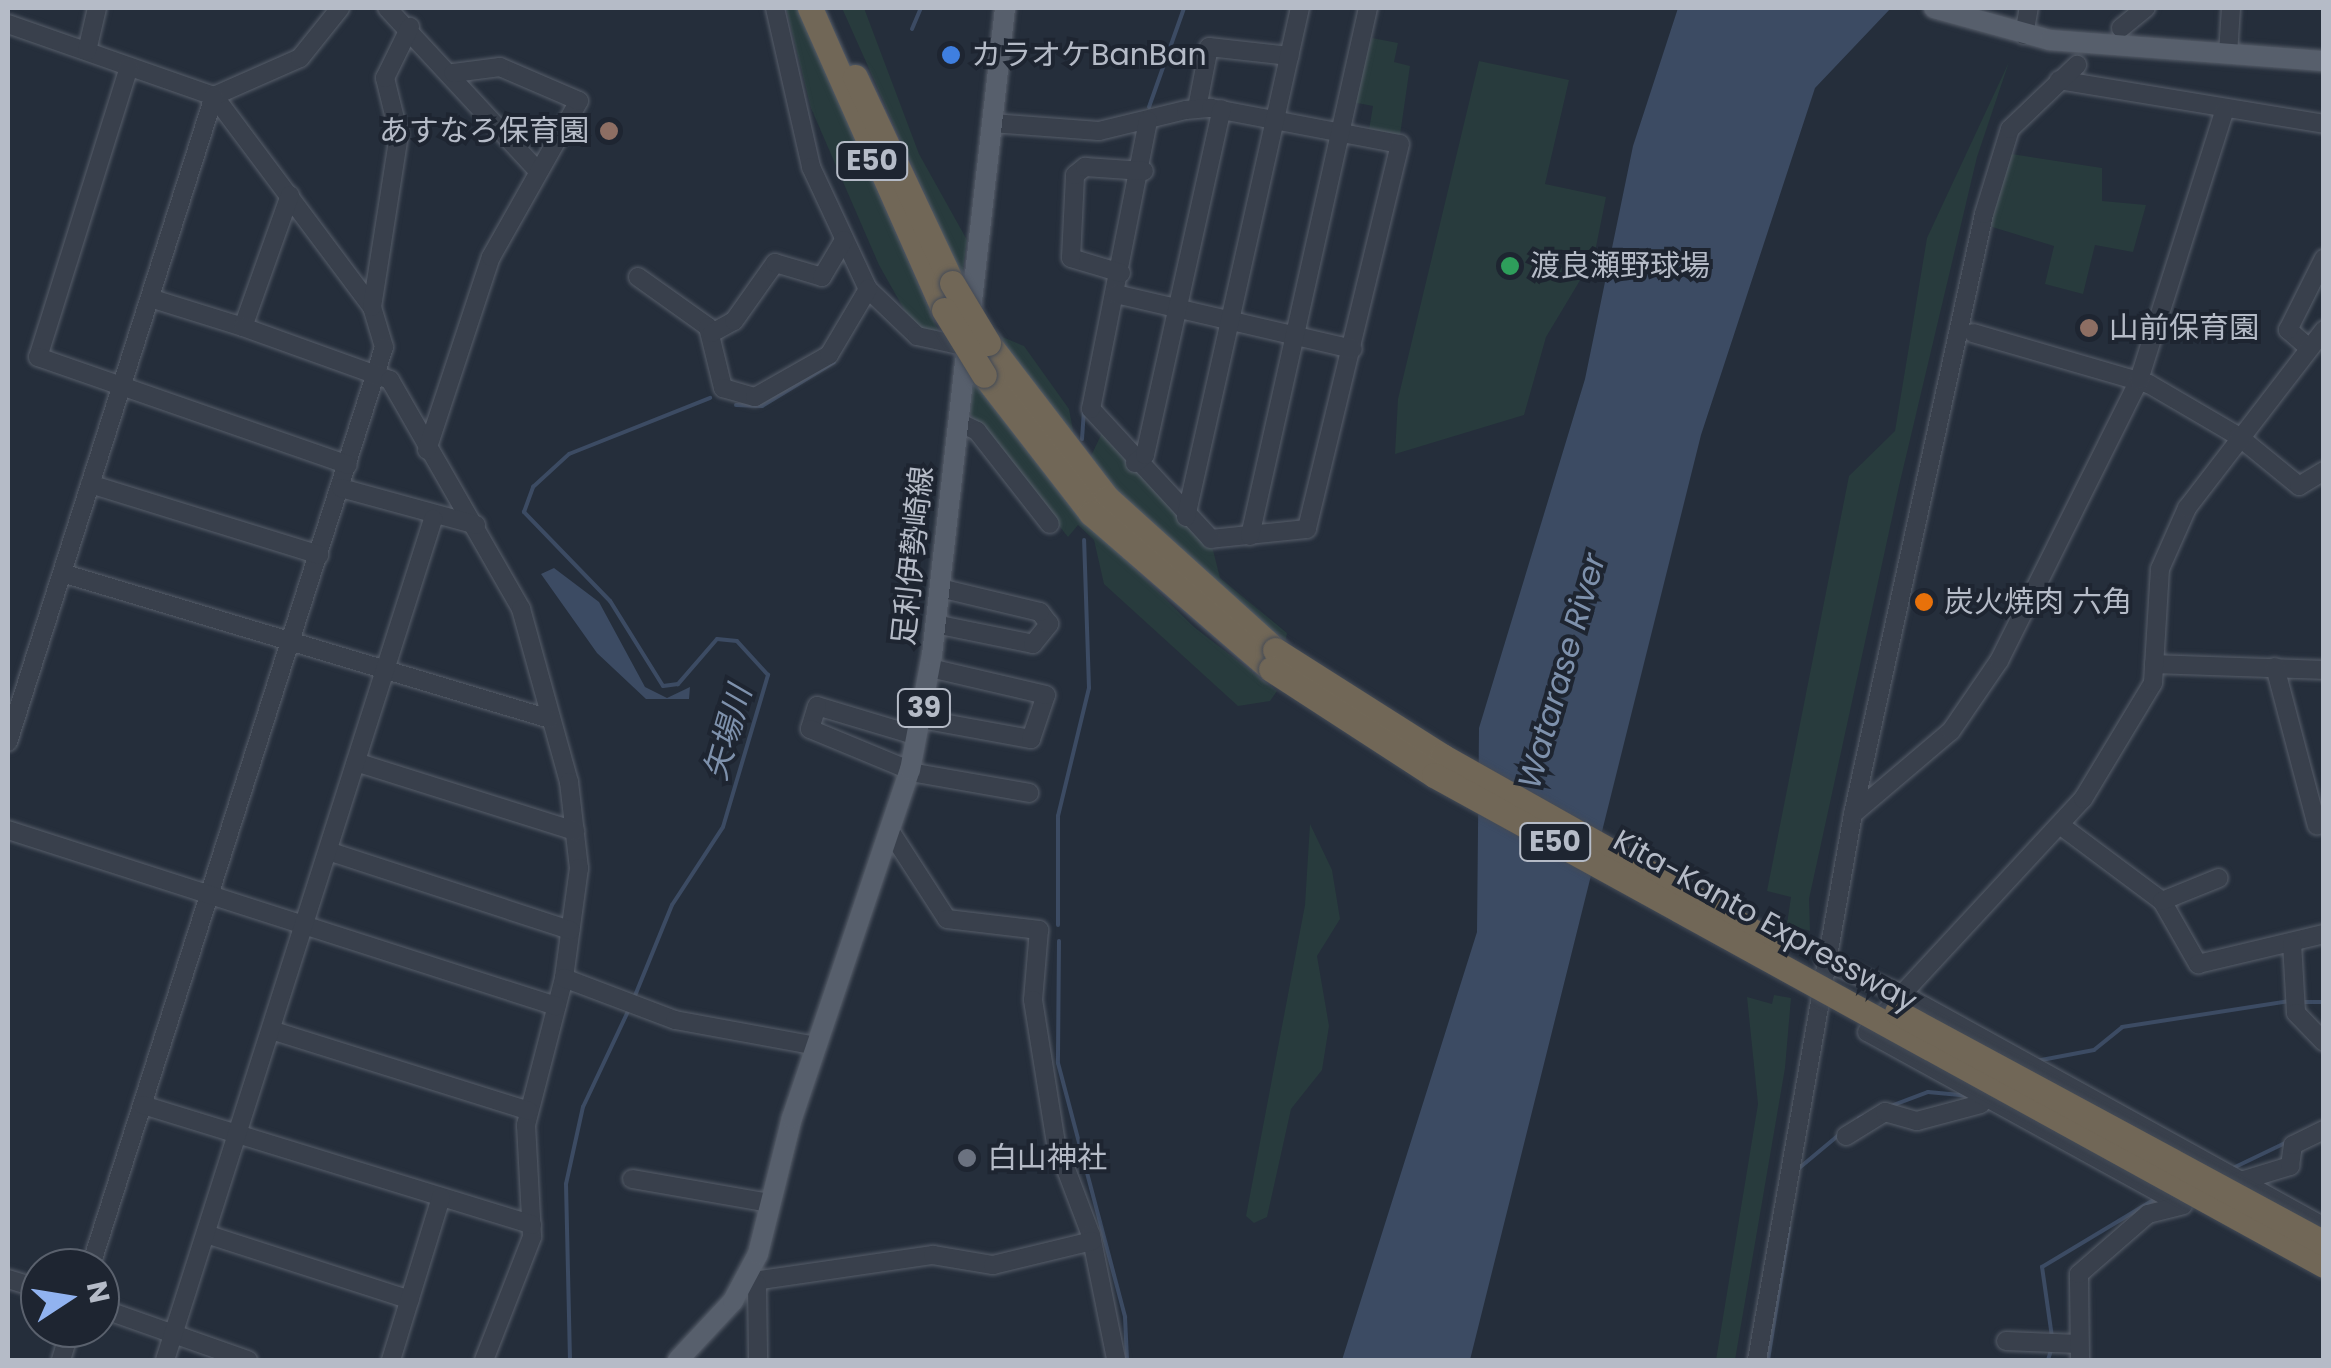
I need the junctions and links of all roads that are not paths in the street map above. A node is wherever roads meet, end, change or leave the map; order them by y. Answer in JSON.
{"nodes":[{"id":1,"x":97,"y":8,"type":"edge"},
{"id":2,"x":340,"y":8,"type":"edge"},
{"id":3,"x":387,"y":8,"type":"edge"},
{"id":4,"x":775,"y":8,"type":"edge"},
{"id":5,"x":810,"y":8,"type":"edge"},
{"id":6,"x":828,"y":8,"type":"edge"},
{"id":7,"x":1005,"y":8,"type":"edge"},
{"id":8,"x":1300,"y":8,"type":"edge"},
{"id":9,"x":1368,"y":8,"type":"edge"},
{"id":10,"x":1934,"y":8,"type":"edge"},
{"id":11,"x":2029,"y":8,"type":"edge"},
{"id":12,"x":2146,"y":8,"type":"edge"},
{"id":13,"x":2231,"y":8,"type":"edge"},
{"id":14,"x":8,"y":24,"type":"edge"},
{"id":15,"x":410,"y":27,"type":"junction"},
{"id":16,"x":2121,"y":28,"type":"dead end"},
{"id":17,"x":2018,"y":34,"type":"junction"},
{"id":18,"x":87,"y":50,"type":"junction"},
{"id":19,"x":2228,"y":54,"type":"junction"},
{"id":20,"x":1289,"y":56,"type":"junction"},
{"id":21,"x":2324,"y":61,"type":"edge"},
{"id":22,"x":2076,"y":65,"type":"dead end"},
{"id":23,"x":130,"y":67,"type":"junction"},
{"id":24,"x":453,"y":73,"type":"junction"},
{"id":25,"x":2059,"y":80,"type":"junction"},
{"id":26,"x":214,"y":96,"type":"junction"},
{"id":27,"x":1197,"y":108,"type":"junction"},
{"id":28,"x":1222,"y":110,"type":"junction"},
{"id":29,"x":2224,"y":112,"type":"junction"},
{"id":30,"x":1279,"y":120,"type":"junction"},
{"id":31,"x":1148,"y":121,"type":"junction"},
{"id":32,"x":992,"y":123,"type":"junction"},
{"id":33,"x":2324,"y":124,"type":"edge"},
{"id":34,"x":1339,"y":132,"type":"junction"},
{"id":35,"x":537,"y":170,"type":"junction"},
{"id":36,"x":1144,"y":170,"type":"junction"},
{"id":37,"x":290,"y":195,"type":"junction"},
{"id":38,"x":844,"y":240,"type":"junction"},
{"id":39,"x":2324,"y":258,"type":"edge"},
{"id":40,"x":1121,"y":273,"type":"junction"},
{"id":41,"x":638,"y":277,"type":"dead end"},
{"id":42,"x":868,"y":289,"type":"junction"},
{"id":43,"x":1116,"y":294,"type":"junction"},
{"id":44,"x":150,"y":298,"type":"junction"},
{"id":45,"x":372,"y":307,"type":"junction"},
{"id":46,"x":1178,"y":308,"type":"junction"},
{"id":47,"x":1234,"y":321,"type":"junction"},
{"id":48,"x":243,"y":327,"type":"junction"},
{"id":49,"x":2324,"y":330,"type":"edge"},
{"id":50,"x":712,"y":332,"type":"junction"},
{"id":51,"x":1973,"y":333,"type":"dead end"},
{"id":52,"x":1292,"y":334,"type":"junction"},
{"id":53,"x":978,"y":345,"type":"junction"},
{"id":54,"x":2309,"y":348,"type":"junction"},
{"id":55,"x":1353,"y":349,"type":"junction"},
{"id":56,"x":378,"y":370,"type":"junction"},
{"id":57,"x":2139,"y":380,"type":"junction"},
{"id":58,"x":121,"y":388,"type":"junction"},
{"id":59,"x":958,"y":422,"type":"junction"},
{"id":60,"x":2238,"y":436,"type":"junction"},
{"id":61,"x":428,"y":450,"type":"junction"},
{"id":62,"x":1136,"y":462,"type":"junction"},
{"id":63,"x":348,"y":465,"type":"junction"},
{"id":64,"x":2324,"y":470,"type":"edge"},
{"id":65,"x":90,"y":484,"type":"junction"},
{"id":66,"x":341,"y":488,"type":"junction"},
{"id":67,"x":1186,"y":517,"type":"junction"},
{"id":68,"x":434,"y":519,"type":"junction"},
{"id":69,"x":1050,"y":524,"type":"dead end"},
{"id":70,"x":476,"y":525,"type":"junction"},
{"id":71,"x":1250,"y":536,"type":"junction"},
{"id":72,"x":319,"y":556,"type":"junction"},
{"id":73,"x":62,"y":573,"type":"junction"},
{"id":74,"x":940,"y":588,"type":"junction"},
{"id":75,"x":935,"y":624,"type":"junction"},
{"id":76,"x":292,"y":641,"type":"junction"},
{"id":77,"x":1273,"y":660,"type":"junction"},
{"id":78,"x":2154,"y":664,"type":"junction"},
{"id":79,"x":2275,"y":667,"type":"junction"},
{"id":80,"x":930,"y":668,"type":"junction"},
{"id":81,"x":2324,"y":670,"type":"edge"},
{"id":82,"x":385,"y":672,"type":"junction"},
{"id":83,"x":550,"y":719,"type":"junction"},
{"id":84,"x":920,"y":728,"type":"junction"},
{"id":85,"x":8,"y":742,"type":"edge"},
{"id":86,"x":356,"y":762,"type":"junction"},
{"id":87,"x":910,"y":770,"type":"junction"},
{"id":88,"x":1029,"y":793,"type":"dead end"},
{"id":89,"x":1854,"y":814,"type":"junction"},
{"id":90,"x":2064,"y":828,"type":"junction"},
{"id":91,"x":8,"y":830,"type":"edge"},
{"id":92,"x":575,"y":831,"type":"junction"},
{"id":93,"x":2321,"y":831,"type":"edge"},
{"id":94,"x":892,"y":834,"type":"junction"},
{"id":95,"x":328,"y":850,"type":"junction"},
{"id":96,"x":2219,"y":878,"type":"dead end"},
{"id":97,"x":210,"y":896,"type":"junction"},
{"id":98,"x":2162,"y":901,"type":"junction"},
{"id":99,"x":304,"y":926,"type":"junction"},
{"id":100,"x":570,"y":930,"type":"junction"},
{"id":101,"x":2324,"y":934,"type":"edge"},
{"id":102,"x":2292,"y":944,"type":"junction"},
{"id":103,"x":1825,"y":962,"type":"junction"},
{"id":104,"x":564,"y":978,"type":"junction"},
{"id":105,"x":1904,"y":995,"type":"junction"},
{"id":106,"x":556,"y":1006,"type":"junction"},
{"id":107,"x":271,"y":1030,"type":"junction"},
{"id":108,"x":2324,"y":1042,"type":"edge"},
{"id":109,"x":817,"y":1046,"type":"junction"},
{"id":110,"x":1961,"y":1083,"type":"junction"},
{"id":111,"x":1981,"y":1104,"type":"dead end"},
{"id":112,"x":143,"y":1105,"type":"junction"},
{"id":113,"x":529,"y":1110,"type":"junction"},
{"id":114,"x":1949,"y":1113,"type":"junction"},
{"id":115,"x":2324,"y":1130,"type":"edge"},
{"id":116,"x":237,"y":1134,"type":"junction"},
{"id":117,"x":1846,"y":1136,"type":"dead end"},
{"id":118,"x":632,"y":1179,"type":"dead end"},
{"id":119,"x":2236,"y":1182,"type":"junction"},
{"id":120,"x":441,"y":1197,"type":"junction"},
{"id":121,"x":770,"y":1202,"type":"junction"},
{"id":122,"x":2182,"y":1205,"type":"junction"},
{"id":123,"x":532,"y":1224,"type":"junction"},
{"id":124,"x":2324,"y":1227,"type":"edge"},
{"id":125,"x":206,"y":1234,"type":"junction"},
{"id":126,"x":1092,"y":1242,"type":"junction"},
{"id":127,"x":2324,"y":1243,"type":"edge"},
{"id":128,"x":97,"y":1248,"type":"edge"},
{"id":129,"x":2324,"y":1265,"type":"edge"},
{"id":130,"x":752,"y":1283,"type":"junction"},
{"id":131,"x":410,"y":1300,"type":"junction"},
{"id":132,"x":120,"y":1315,"type":"edge"},
{"id":133,"x":174,"y":1334,"type":"junction"},
{"id":134,"x":2006,"y":1342,"type":"dead end"},
{"id":135,"x":2079,"y":1352,"type":"edge"},
{"id":136,"x":1116,"y":1358,"type":"edge"},
{"id":137,"x":165,"y":1360,"type":"edge"},
{"id":138,"x":248,"y":1360,"type":"edge"},
{"id":139,"x":391,"y":1360,"type":"edge"},
{"id":140,"x":484,"y":1360,"type":"edge"},
{"id":141,"x":678,"y":1360,"type":"edge"},
{"id":142,"x":758,"y":1360,"type":"edge"},
{"id":143,"x":1757,"y":1360,"type":"edge"}],
"edges":[{"from":1,"to":18,"type":"street"},
{"from":2,"to":26,"type":"street"},
{"from":3,"to":15,"type":"street"},
{"from":4,"to":38,"type":"street"},
{"from":5,"to":77,"type":"highway","name":"Kita-Kanto Expressway","number":"E50","bridge":true},
{"from":6,"to":53,"type":"highway","name":"Kita-Kanto Expressway","number":"E50","bridge":true},
{"from":7,"to":32,"type":"main road","name":"足利伊勢崎線","number":"39"},
{"from":8,"to":20,"type":"street"},
{"from":9,"to":34,"type":"street"},
{"from":10,"to":17,"type":"main road"},
{"from":11,"to":17,"type":"street"},
{"from":12,"to":16,"type":"street"},
{"from":13,"to":19,"type":"street"},
{"from":14,"to":18,"type":"street"},
{"from":15,"to":24,"type":"street"},
{"from":15,"to":45,"type":"street"},
{"from":17,"to":19,"type":"main road"},
{"from":18,"to":23,"type":"street"},
{"from":19,"to":21,"type":"main road"},
{"from":20,"to":27,"type":"street"},
{"from":20,"to":30,"type":"street"},
{"from":22,"to":25,"type":"street"},
{"from":23,"to":26,"type":"street"},
{"from":23,"to":58,"type":"street"},
{"from":24,"to":35,"type":"street"},
{"from":24,"to":35,"type":"street"},
{"from":25,"to":29,"type":"street"},
{"from":25,"to":89,"type":"street"},
{"from":26,"to":37,"type":"street"},
{"from":26,"to":44,"type":"street"},
{"from":27,"to":28,"type":"street"},
{"from":27,"to":31,"type":"street"},
{"from":28,"to":30,"type":"street"},
{"from":28,"to":46,"type":"street"},
{"from":29,"to":33,"type":"street"},
{"from":29,"to":57,"type":"street"},
{"from":30,"to":34,"type":"street"},
{"from":30,"to":47,"type":"street"},
{"from":31,"to":32,"type":"street"},
{"from":31,"to":36,"type":"street"},
{"from":32,"to":53,"type":"main road","name":"足利伊勢崎線","number":"39"},
{"from":34,"to":52,"type":"street"},
{"from":34,"to":55,"type":"street"},
{"from":35,"to":61,"type":"street"},
{"from":36,"to":40,"type":"street"},
{"from":36,"to":40,"type":"street"},
{"from":37,"to":45,"type":"street"},
{"from":37,"to":48,"type":"street"},
{"from":38,"to":42,"type":"street"},
{"from":38,"to":50,"type":"street"},
{"from":39,"to":54,"type":"street"},
{"from":40,"to":43,"type":"street"},
{"from":41,"to":50,"type":"street"},
{"from":42,"to":50,"type":"street"},
{"from":42,"to":53,"type":"street"},
{"from":43,"to":46,"type":"street"},
{"from":43,"to":62,"type":"street"},
{"from":44,"to":48,"type":"street"},
{"from":44,"to":58,"type":"street"},
{"from":45,"to":56,"type":"street"},
{"from":46,"to":47,"type":"street"},
{"from":46,"to":62,"type":"street"},
{"from":47,"to":52,"type":"street"},
{"from":47,"to":67,"type":"street"},
{"from":48,"to":56,"type":"street"},
{"from":49,"to":54,"type":"street"},
{"from":51,"to":57,"type":"street"},
{"from":52,"to":55,"type":"street"},
{"from":52,"to":71,"type":"street"},
{"from":53,"to":59,"type":"main road","name":"足利伊勢崎線","number":"39"},
{"from":53,"to":77,"type":"highway","name":"Kita-Kanto Expressway","number":"E50"},
{"from":54,"to":60,"type":"street"},
{"from":55,"to":71,"type":"street"},
{"from":56,"to":61,"type":"street"},
{"from":56,"to":63,"type":"street"},
{"from":57,"to":60,"type":"street"},
{"from":57,"to":89,"type":"street"},
{"from":58,"to":63,"type":"street"},
{"from":58,"to":65,"type":"street"},
{"from":59,"to":69,"type":"street"},
{"from":59,"to":74,"type":"main road","name":"足利伊勢崎線","number":"39"},
{"from":60,"to":64,"type":"street"},
{"from":60,"to":78,"type":"street"},
{"from":61,"to":70,"type":"street"},
{"from":62,"to":67,"type":"street"},
{"from":63,"to":66,"type":"street"},
{"from":65,"to":72,"type":"street"},
{"from":65,"to":73,"type":"street"},
{"from":66,"to":68,"type":"street"},
{"from":66,"to":72,"type":"street"},
{"from":67,"to":71,"type":"street"},
{"from":68,"to":70,"type":"street"},
{"from":68,"to":82,"type":"street"},
{"from":70,"to":83,"type":"street"},
{"from":72,"to":76,"type":"street"},
{"from":73,"to":76,"type":"street"},
{"from":73,"to":85,"type":"street"},
{"from":74,"to":75,"type":"main road","name":"足利伊勢崎線","number":"39"},
{"from":74,"to":75,"type":"street"},
{"from":75,"to":80,"type":"main road","name":"足利伊勢崎線","number":"39"},
{"from":76,"to":82,"type":"street"},
{"from":76,"to":97,"type":"street"},
{"from":77,"to":127,"type":"highway","name":"Kita-Kanto Expressway","number":"E50","bridge":true},
{"from":77,"to":129,"type":"highway","name":"Kita-Kanto Expressway","number":"E50","bridge":true},
{"from":78,"to":79,"type":"street"},
{"from":78,"to":90,"type":"street"},
{"from":79,"to":81,"type":"street"},
{"from":79,"to":93,"type":"street"},
{"from":80,"to":84,"type":"main road","name":"足利伊勢崎線","number":"39"},
{"from":80,"to":84,"type":"street"},
{"from":82,"to":83,"type":"street"},
{"from":82,"to":86,"type":"street"},
{"from":83,"to":92,"type":"street"},
{"from":84,"to":87,"type":"main road","name":"足利伊勢崎線","number":"39"},
{"from":84,"to":87,"type":"street"},
{"from":86,"to":92,"type":"street"},
{"from":86,"to":95,"type":"street"},
{"from":87,"to":88,"type":"street"},
{"from":87,"to":94,"type":"main road","name":"足利伊勢崎線","number":"39"},
{"from":89,"to":103,"type":"street"},
{"from":90,"to":98,"type":"street"},
{"from":90,"to":105,"type":"street"},
{"from":91,"to":97,"type":"street"},
{"from":92,"to":100,"type":"street"},
{"from":94,"to":109,"type":"main road","name":"足利伊勢崎線","number":"39"},
{"from":94,"to":126,"type":"street"},
{"from":95,"to":99,"type":"street"},
{"from":95,"to":100,"type":"street"},
{"from":96,"to":98,"type":"street"},
{"from":97,"to":99,"type":"street"},
{"from":97,"to":112,"type":"street"},
{"from":98,"to":102,"type":"street"},
{"from":99,"to":106,"type":"street"},
{"from":99,"to":107,"type":"street"},
{"from":100,"to":104,"type":"street"},
{"from":101,"to":102,"type":"street"},
{"from":102,"to":108,"type":"street"},
{"from":103,"to":105,"type":"street"},
{"from":103,"to":143,"type":"street"},
{"from":104,"to":106,"type":"street"},
{"from":104,"to":109,"type":"street"},
{"from":105,"to":110,"type":"street"},
{"from":105,"to":119,"type":"street"},
{"from":106,"to":113,"type":"street"},
{"from":107,"to":113,"type":"street"},
{"from":107,"to":116,"type":"street"},
{"from":109,"to":121,"type":"main road","name":"足利伊勢崎線","number":"39"},
{"from":110,"to":114,"type":"street"},
{"from":110,"to":122,"type":"street"},
{"from":111,"to":114,"type":"street"},
{"from":112,"to":116,"type":"street"},
{"from":112,"to":128,"type":"street"},
{"from":113,"to":123,"type":"street"},
{"from":114,"to":117,"type":"street"},
{"from":115,"to":119,"type":"street"},
{"from":116,"to":120,"type":"street"},
{"from":116,"to":125,"type":"street"},
{"from":118,"to":121,"type":"street"},
{"from":119,"to":122,"type":"street"},
{"from":119,"to":124,"type":"street"},
{"from":120,"to":123,"type":"street"},
{"from":120,"to":131,"type":"street"},
{"from":121,"to":130,"type":"main road","name":"足利伊勢崎線","number":"39"},
{"from":122,"to":135,"type":"street"},
{"from":123,"to":140,"type":"street"},
{"from":125,"to":131,"type":"street"},
{"from":125,"to":133,"type":"street"},
{"from":126,"to":130,"type":"street"},
{"from":126,"to":136,"type":"street"},
{"from":130,"to":141,"type":"main road","name":"足利伊勢崎線","number":"39"},
{"from":130,"to":142,"type":"street"},
{"from":131,"to":139,"type":"street"},
{"from":132,"to":133,"type":"street"},
{"from":133,"to":137,"type":"street"},
{"from":133,"to":138,"type":"street"},
{"from":134,"to":135,"type":"street"}]}
